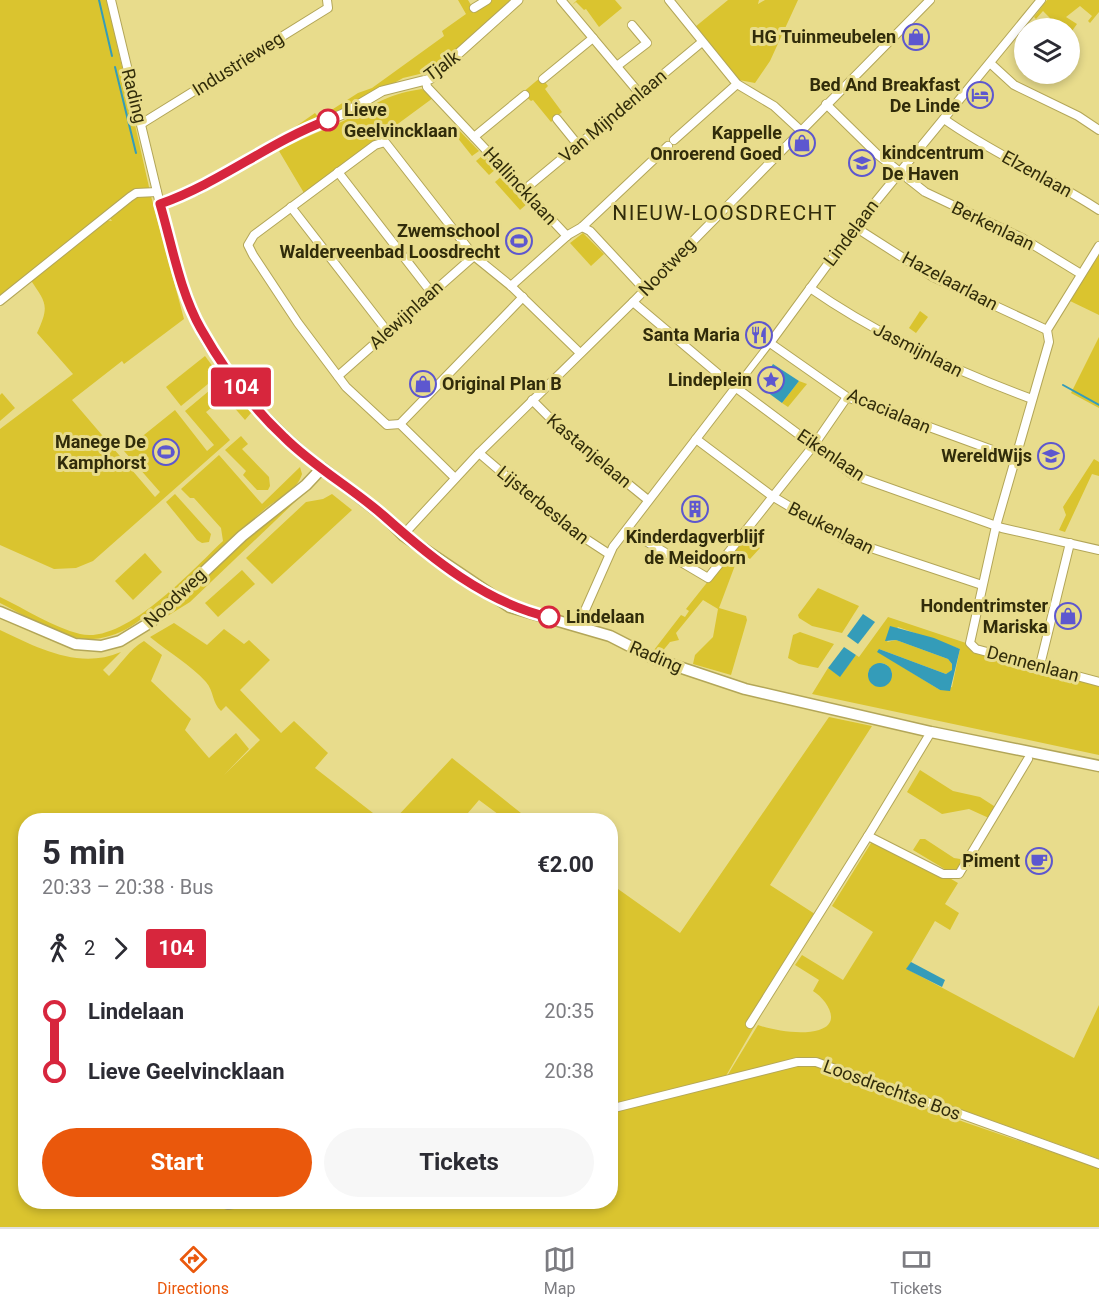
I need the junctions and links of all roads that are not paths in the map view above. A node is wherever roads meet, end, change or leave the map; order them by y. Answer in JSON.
{"nodes":[{"id":1,"x":111,"y":0,"type":"edge"},
{"id":2,"x":327,"y":0,"type":"edge"},
{"id":3,"x":487,"y":0,"type":"edge"},
{"id":4,"x":518,"y":0,"type":"edge"},
{"id":5,"x":561,"y":0,"type":"edge"},
{"id":6,"x":669,"y":0,"type":"edge"},
{"id":7,"x":930,"y":0,"type":"edge"},
{"id":8,"x":1041,"y":0,"type":"edge"},
{"id":9,"x":474,"y":8,"type":"dead end"},
{"id":10,"x":632,"y":25,"type":"dead end"},
{"id":11,"x":593,"y":38,"type":"junction"},
{"id":12,"x":702,"y":42,"type":"junction"},
{"id":13,"x":990,"y":63,"type":"junction"},
{"id":14,"x":617,"y":66,"type":"junction"},
{"id":15,"x":543,"y":79,"type":"dead end"},
{"id":16,"x":426,"y":81,"type":"junction"},
{"id":17,"x":736,"y":84,"type":"junction"},
{"id":18,"x":640,"y":94,"type":"junction"},
{"id":19,"x":525,"y":95,"type":"dead end"},
{"id":20,"x":826,"y":104,"type":"junction"},
{"id":21,"x":557,"y":119,"type":"dead end"},
{"id":22,"x":944,"y":119,"type":"junction"},
{"id":23,"x":141,"y":124,"type":"junction"},
{"id":24,"x":800,"y":130,"type":"junction"},
{"id":25,"x":1099,"y":130,"type":"edge"},
{"id":26,"x":474,"y":137,"type":"junction"},
{"id":27,"x":579,"y":145,"type":"junction"},
{"id":28,"x":338,"y":172,"type":"junction"},
{"id":29,"x":899,"y":172,"type":"junction"},
{"id":30,"x":524,"y":190,"type":"junction"},
{"id":31,"x":157,"y":192,"type":"junction"},
{"id":32,"x":160,"y":204,"type":"junction"},
{"id":33,"x":291,"y":207,"type":"junction"},
{"id":34,"x":1099,"y":210,"type":"edge"},
{"id":35,"x":582,"y":227,"type":"junction"},
{"id":36,"x":855,"y":227,"type":"junction"},
{"id":37,"x":567,"y":236,"type":"junction"},
{"id":38,"x":1099,"y":246,"type":"edge"},
{"id":39,"x":474,"y":256,"type":"junction"},
{"id":40,"x":1082,"y":274,"type":"junction"},
{"id":41,"x":512,"y":285,"type":"junction"},
{"id":42,"x":810,"y":288,"type":"junction"},
{"id":43,"x":645,"y":290,"type":"junction"},
{"id":44,"x":431,"y":291,"type":"junction"},
{"id":45,"x":523,"y":297,"type":"junction"},
{"id":46,"x":0,"y":301,"type":"edge"},
{"id":47,"x":633,"y":302,"type":"junction"},
{"id":48,"x":1047,"y":330,"type":"junction"},
{"id":49,"x":387,"y":331,"type":"junction"},
{"id":50,"x":770,"y":344,"type":"junction"},
{"id":51,"x":580,"y":353,"type":"junction"},
{"id":52,"x":338,"y":376,"type":"junction"},
{"id":53,"x":736,"y":387,"type":"junction"},
{"id":54,"x":847,"y":397,"type":"junction"},
{"id":55,"x":1032,"y":399,"type":"junction"},
{"id":56,"x":532,"y":400,"type":"junction"},
{"id":57,"x":400,"y":424,"type":"junction"},
{"id":58,"x":696,"y":439,"type":"junction"},
{"id":59,"x":814,"y":445,"type":"junction"},
{"id":60,"x":479,"y":453,"type":"junction"},
{"id":61,"x":1017,"y":459,"type":"junction"},
{"id":62,"x":322,"y":468,"type":"junction"},
{"id":63,"x":455,"y":477,"type":"junction"},
{"id":64,"x":772,"y":496,"type":"junction"},
{"id":65,"x":648,"y":500,"type":"junction"},
{"id":66,"x":996,"y":526,"type":"junction"},
{"id":67,"x":627,"y":530,"type":"junction"},
{"id":68,"x":403,"y":535,"type":"junction"},
{"id":69,"x":1070,"y":543,"type":"junction"},
{"id":70,"x":1099,"y":550,"type":"edge"},
{"id":71,"x":609,"y":554,"type":"junction"},
{"id":72,"x":982,"y":585,"type":"junction"},
{"id":73,"x":0,"y":612,"type":"edge"},
{"id":74,"x":578,"y":626,"type":"junction"},
{"id":75,"x":1040,"y":665,"type":"junction"},
{"id":76,"x":1099,"y":682,"type":"edge"},
{"id":77,"x":931,"y":732,"type":"junction"},
{"id":78,"x":1028,"y":759,"type":"dead end"},
{"id":79,"x":1099,"y":766,"type":"edge"},
{"id":80,"x":868,"y":836,"type":"junction"},
{"id":81,"x":750,"y":1024,"type":"dead end"},
{"id":82,"x":618,"y":1107,"type":"edge"},
{"id":83,"x":1099,"y":1164,"type":"edge"}],
"edges":[{"from":1,"to":23,"type":"street","name":"Rading"},
{"from":2,"to":23,"type":"street","name":"Industrieweg"},
{"from":3,"to":9,"type":"street"},
{"from":4,"to":16,"type":"street","name":"Tjalk"},
{"from":5,"to":11,"type":"street"},
{"from":6,"to":12,"type":"street"},
{"from":7,"to":20,"type":"street","name":"Nootweg"},
{"from":8,"to":13,"type":"street","name":"Lindelaan"},
{"from":10,"to":14,"type":"street"},
{"from":11,"to":14,"type":"street"},
{"from":11,"to":15,"type":"street"},
{"from":12,"to":17,"type":"street"},
{"from":12,"to":18,"type":"street","name":"Van Mijndenlaan"},
{"from":13,"to":22,"type":"street","name":"Lindelaan"},
{"from":13,"to":25,"type":"street"},
{"from":14,"to":18,"type":"street"},
{"from":16,"to":26,"type":"street","name":"Hallincklaan"},
{"from":16,"to":32,"type":"street","name":"Tjalk"},
{"from":17,"to":24,"type":"street"},
{"from":17,"to":35,"type":"street"},
{"from":18,"to":27,"type":"street","name":"Van Mijndenlaan"},
{"from":19,"to":26,"type":"street"},
{"from":20,"to":24,"type":"street","name":"Nootweg"},
{"from":20,"to":29,"type":"street","name":"Berkenlaan"},
{"from":21,"to":27,"type":"street"},
{"from":22,"to":29,"type":"street","name":"Lindelaan"},
{"from":22,"to":34,"type":"street","name":"Elzenlaan"},
{"from":23,"to":31,"type":"street","name":"Rading"},
{"from":24,"to":43,"type":"street","name":"Nootweg"},
{"from":26,"to":30,"type":"street","name":"Hallincklaan"},
{"from":27,"to":30,"type":"street","name":"Van Mijndenlaan"},
{"from":28,"to":33,"type":"street"},
{"from":28,"to":39,"type":"street"},
{"from":28,"to":44,"type":"street"},
{"from":29,"to":36,"type":"street","name":"Lindelaan"},
{"from":29,"to":40,"type":"street","name":"Berkenlaan"},
{"from":30,"to":37,"type":"street","name":"Hallincklaan"},
{"from":31,"to":32,"type":"street","name":"Rading"},
{"from":31,"to":46,"type":"street"},
{"from":32,"to":62,"type":"street","name":"Rading"},
{"from":33,"to":49,"type":"street"},
{"from":33,"to":52,"type":"street"},
{"from":35,"to":37,"type":"street"},
{"from":35,"to":43,"type":"street"},
{"from":36,"to":42,"type":"street","name":"Lindelaan"},
{"from":36,"to":48,"type":"street","name":"Hazelaarlaan"},
{"from":37,"to":41,"type":"street"},
{"from":38,"to":40,"type":"street"},
{"from":39,"to":41,"type":"street"},
{"from":39,"to":44,"type":"street","name":"Alewijnlaan"},
{"from":40,"to":48,"type":"street"},
{"from":41,"to":45,"type":"street"},
{"from":42,"to":50,"type":"street","name":"Lindelaan"},
{"from":42,"to":55,"type":"street","name":"Jasmijnlaan"},
{"from":43,"to":47,"type":"street","name":"Nootweg"},
{"from":44,"to":49,"type":"street","name":"Alewijnlaan"},
{"from":45,"to":51,"type":"street"},
{"from":45,"to":57,"type":"street"},
{"from":47,"to":51,"type":"street","name":"Nootweg"},
{"from":47,"to":53,"type":"street","name":"Eikenlaan"},
{"from":48,"to":55,"type":"street"},
{"from":49,"to":52,"type":"street","name":"Alewijnlaan"},
{"from":50,"to":53,"type":"street","name":"Lindelaan"},
{"from":50,"to":54,"type":"street","name":"Acacialaan"},
{"from":51,"to":56,"type":"street","name":"Nootweg"},
{"from":52,"to":57,"type":"street"},
{"from":53,"to":58,"type":"street","name":"Lindelaan"},
{"from":53,"to":59,"type":"street","name":"Eikenlaan"},
{"from":54,"to":59,"type":"street"},
{"from":54,"to":61,"type":"street","name":"Acacialaan"},
{"from":55,"to":61,"type":"street"},
{"from":56,"to":60,"type":"street","name":"Nootweg"},
{"from":56,"to":65,"type":"street","name":"Kastanjelaan"},
{"from":57,"to":63,"type":"street"},
{"from":58,"to":64,"type":"street","name":"Beukenlaan"},
{"from":58,"to":65,"type":"street","name":"Lindelaan"},
{"from":59,"to":64,"type":"street"},
{"from":59,"to":66,"type":"street","name":"Eikenlaan"},
{"from":60,"to":63,"type":"street","name":"Nootweg"},
{"from":60,"to":71,"type":"street","name":"Lijsterbeslaan"},
{"from":61,"to":66,"type":"street"},
{"from":62,"to":68,"type":"main road","name":"Rading"},
{"from":62,"to":73,"type":"main road","name":"Noodweg"},
{"from":63,"to":68,"type":"street","name":"Nootweg"},
{"from":64,"to":67,"type":"street"},
{"from":64,"to":72,"type":"street","name":"Beukenlaan"},
{"from":65,"to":67,"type":"street","name":"Lindelaan"},
{"from":66,"to":69,"type":"street","name":"Eikenlaan"},
{"from":66,"to":72,"type":"street"},
{"from":67,"to":71,"type":"street","name":"Lindelaan"},
{"from":68,"to":74,"type":"main road","name":"Rading"},
{"from":69,"to":70,"type":"street","name":"Eikenlaan"},
{"from":69,"to":75,"type":"street"},
{"from":71,"to":74,"type":"street","name":"Lindelaan"},
{"from":72,"to":75,"type":"street","name":"Dennenlaan"},
{"from":74,"to":77,"type":"main road","name":"Rading"},
{"from":75,"to":76,"type":"street","name":"Dennenlaan"},
{"from":77,"to":79,"type":"main road","name":"Rading"},
{"from":77,"to":80,"type":"street"},
{"from":78,"to":80,"type":"street"},
{"from":80,"to":81,"type":"street"},
{"from":82,"to":83,"type":"street","name":"Loosdrechtse Bos"}]}
